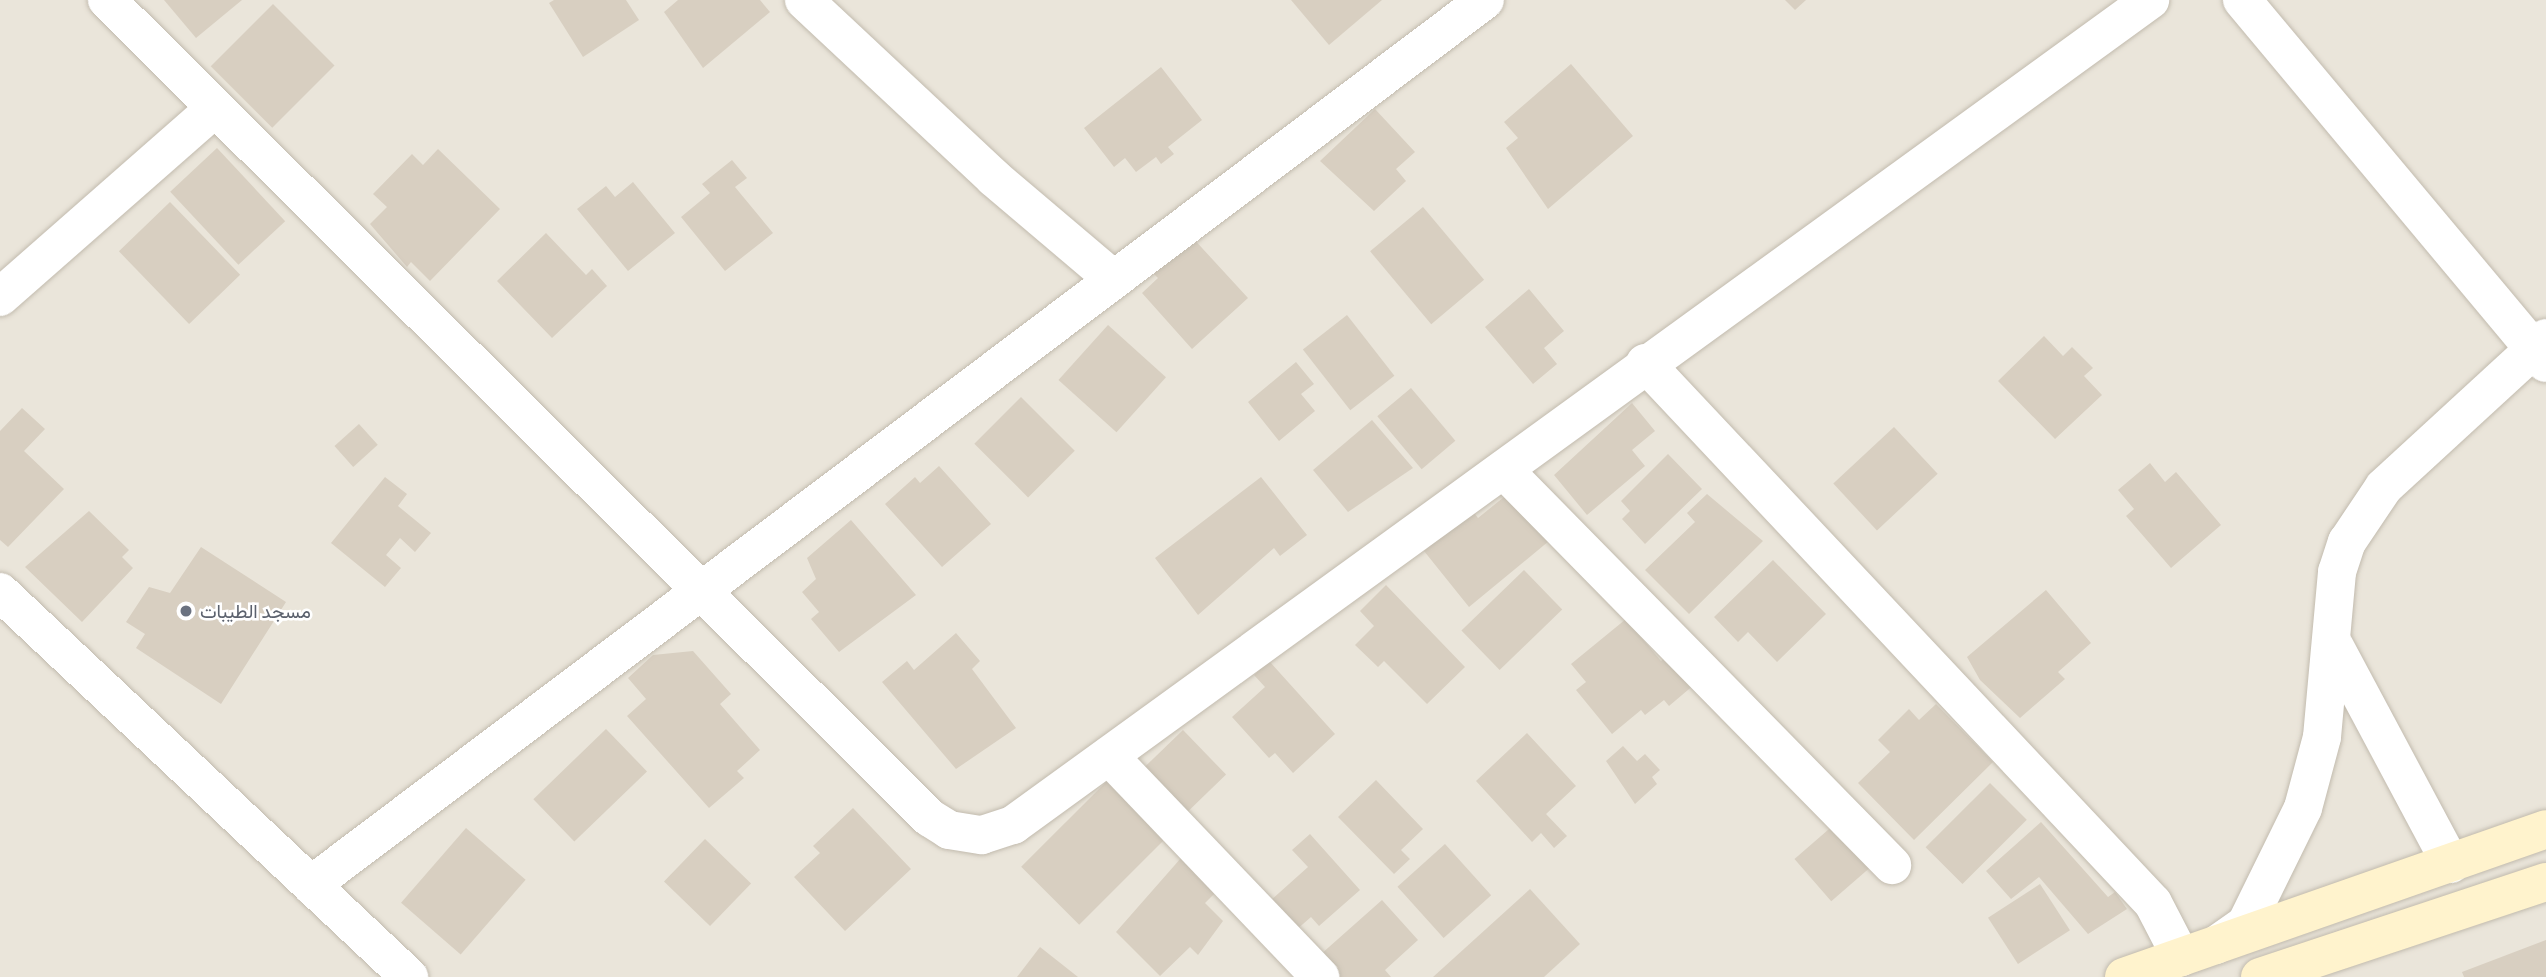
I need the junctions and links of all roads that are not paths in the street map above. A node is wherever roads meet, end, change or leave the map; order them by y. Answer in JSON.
{"nodes":[{"id":1,"x":107,"y":0,"type":"edge"},
{"id":2,"x":804,"y":0,"type":"edge"},
{"id":3,"x":1485,"y":0,"type":"edge"},
{"id":4,"x":2150,"y":0,"type":"edge"},
{"id":5,"x":2242,"y":0,"type":"edge"},
{"id":6,"x":215,"y":108,"type":"junction"},
{"id":7,"x":1112,"y":278,"type":"junction"},
{"id":8,"x":0,"y":297,"type":"edge"},
{"id":9,"x":2542,"y":350,"type":"edge"},
{"id":10,"x":1645,"y":363,"type":"junction"},
{"id":11,"x":1504,"y":470,"type":"junction"},
{"id":12,"x":0,"y":592,"type":"edge"},
{"id":13,"x":704,"y":592,"type":"junction"},
{"id":14,"x":2335,"y":648,"type":"junction"},
{"id":15,"x":1109,"y":756,"type":"junction"},
{"id":16,"x":2546,"y":829,"type":"edge"},
{"id":17,"x":2451,"y":864,"type":"junction"},
{"id":18,"x":1892,"y":865,"type":"dead end"},
{"id":19,"x":2546,"y":882,"type":"edge"},
{"id":20,"x":311,"y":885,"type":"junction"},
{"id":21,"x":2217,"y":945,"type":"junction"},
{"id":22,"x":2181,"y":957,"type":"junction"},
{"id":23,"x":409,"y":977,"type":"edge"},
{"id":24,"x":1320,"y":977,"type":"edge"},
{"id":25,"x":2124,"y":977,"type":"edge"},
{"id":26,"x":2260,"y":977,"type":"edge"}],
"edges":[{"from":1,"to":6,"type":"street"},
{"from":2,"to":7,"type":"street"},
{"from":3,"to":7,"type":"street"},
{"from":4,"to":10,"type":"street"},
{"from":5,"to":9,"type":"street"},
{"from":6,"to":8,"type":"street"},
{"from":6,"to":13,"type":"street"},
{"from":7,"to":13,"type":"street"},
{"from":9,"to":14,"type":"street"},
{"from":10,"to":11,"type":"street"},
{"from":10,"to":22,"type":"street"},
{"from":11,"to":15,"type":"street"},
{"from":11,"to":18,"type":"street"},
{"from":12,"to":20,"type":"street"},
{"from":13,"to":15,"type":"street"},
{"from":13,"to":20,"type":"street"},
{"from":14,"to":17,"type":"street"},
{"from":14,"to":21,"type":"street"},
{"from":15,"to":24,"type":"street"},
{"from":16,"to":17,"type":"main road"},
{"from":17,"to":21,"type":"main road"},
{"from":19,"to":26,"type":"main road"},
{"from":20,"to":23,"type":"street"},
{"from":21,"to":22,"type":"main road"},
{"from":22,"to":25,"type":"main road"}]}
